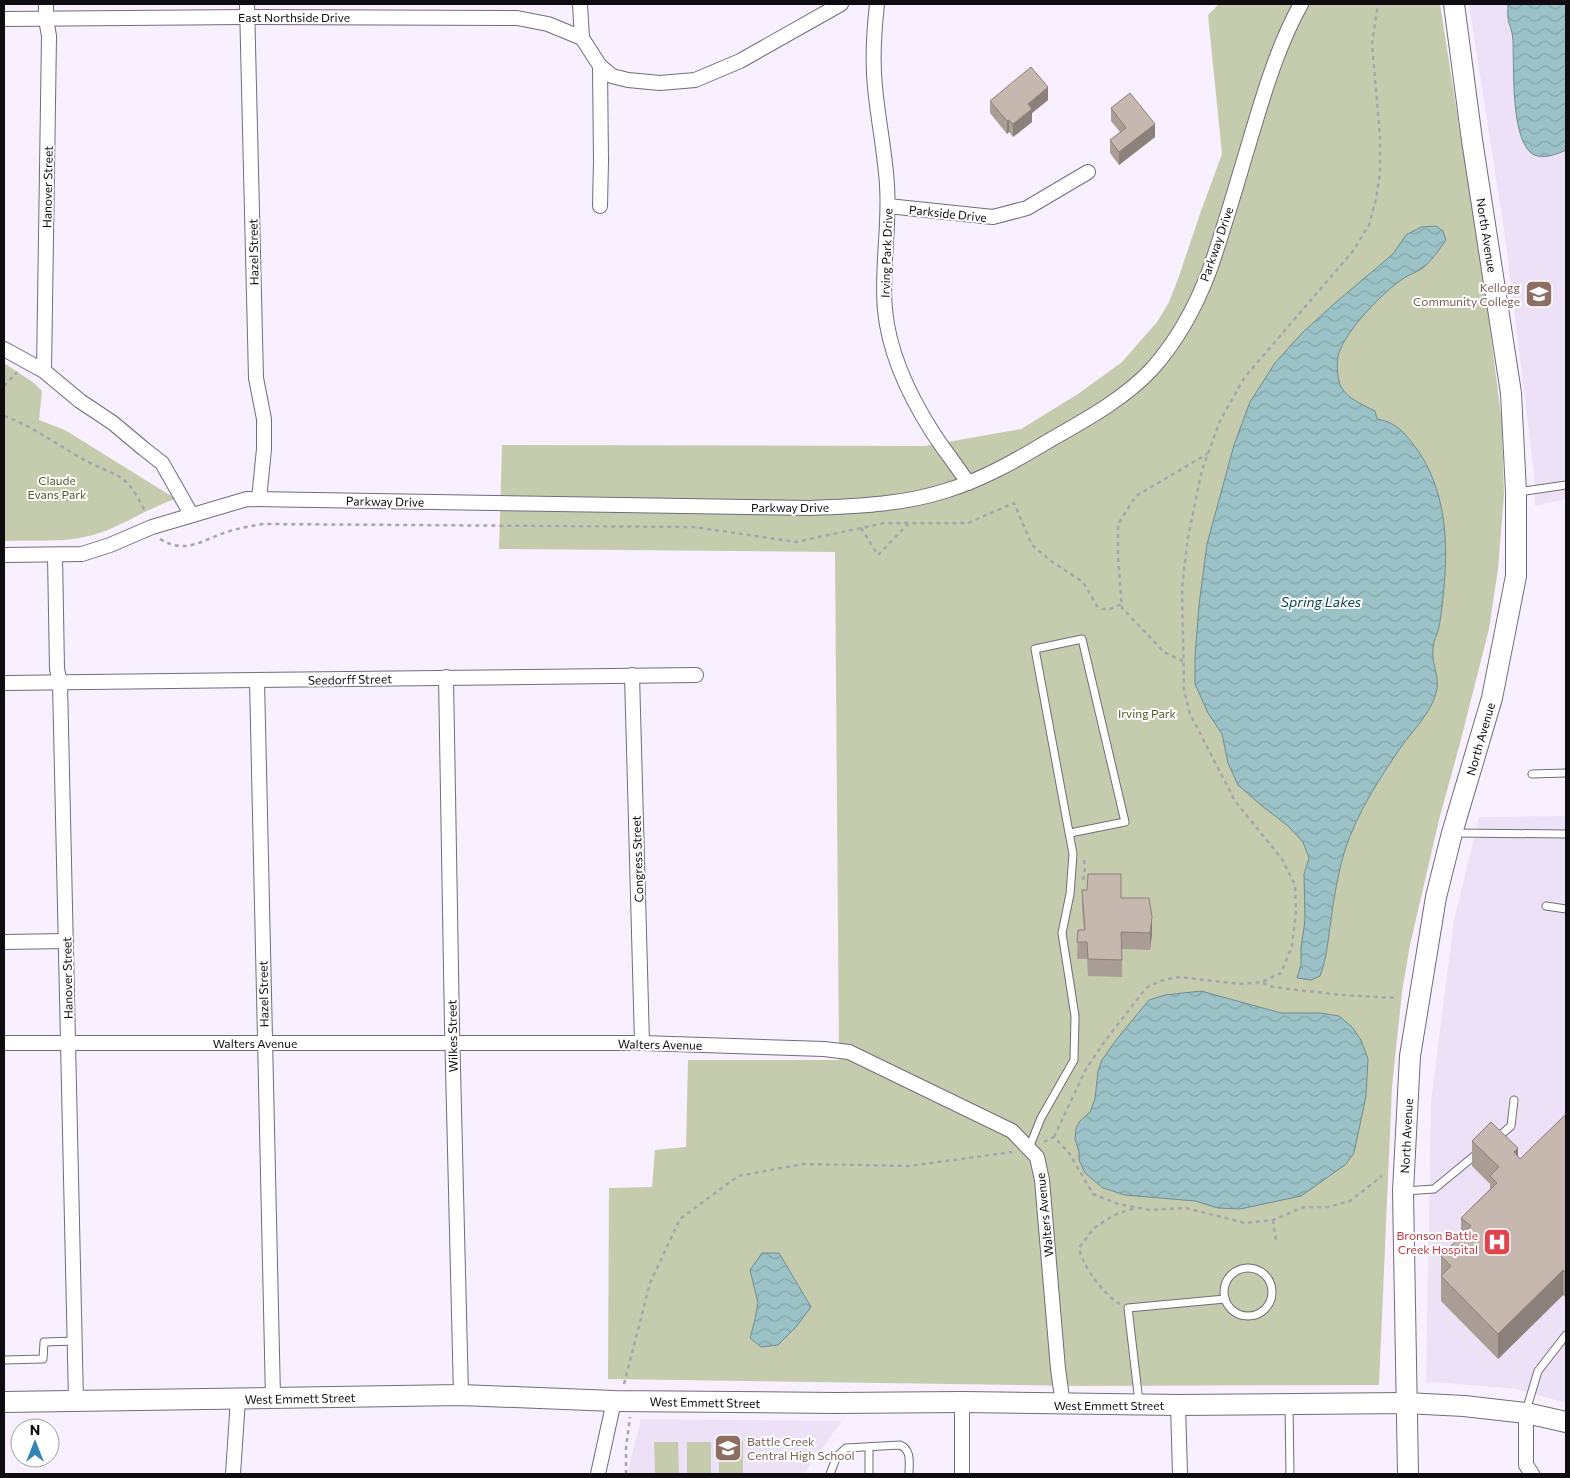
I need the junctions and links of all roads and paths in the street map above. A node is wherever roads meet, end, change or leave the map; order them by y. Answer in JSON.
{"nodes":[{"id":1,"x":46,"y":4,"type":"edge"},
{"id":2,"x":580,"y":4,"type":"edge"},
{"id":3,"x":841,"y":4,"type":"edge"},
{"id":4,"x":876,"y":4,"type":"edge"},
{"id":5,"x":1301,"y":4,"type":"edge"},
{"id":6,"x":1378,"y":4,"type":"edge"},
{"id":7,"x":1454,"y":4,"type":"edge"},
{"id":8,"x":247,"y":10,"type":"edge"},
{"id":9,"x":4,"y":19,"type":"edge"},
{"id":10,"x":46,"y":19,"type":"junction"},
{"id":11,"x":582,"y":38,"type":"junction"},
{"id":12,"x":600,"y":66,"type":"junction"},
{"id":13,"x":1088,"y":172,"type":"dead end"},
{"id":14,"x":600,"y":206,"type":"dead end"},
{"id":15,"x":888,"y":206,"type":"junction"},
{"id":16,"x":4,"y":349,"type":"edge"},
{"id":17,"x":26,"y":361,"type":"junction"},
{"id":18,"x":44,"y":372,"type":"junction"},
{"id":19,"x":4,"y":386,"type":"edge"},
{"id":20,"x":4,"y":416,"type":"edge"},
{"id":21,"x":1208,"y":453,"type":"junction"},
{"id":22,"x":968,"y":483,"type":"junction"},
{"id":23,"x":1566,"y":486,"type":"edge"},
{"id":24,"x":1516,"y":492,"type":"junction"},
{"id":25,"x":259,"y":499,"type":"junction"},
{"id":26,"x":145,"y":511,"type":"dead end"},
{"id":27,"x":191,"y":514,"type":"junction"},
{"id":28,"x":909,"y":523,"type":"junction"},
{"id":29,"x":860,"y":528,"type":"junction"},
{"id":30,"x":156,"y":534,"type":"dead end"},
{"id":31,"x":55,"y":554,"type":"junction"},
{"id":32,"x":4,"y":555,"type":"edge"},
{"id":33,"x":1122,"y":604,"type":"junction"},
{"id":34,"x":1184,"y":661,"type":"junction"},
{"id":35,"x":696,"y":675,"type":"dead end"},
{"id":36,"x":632,"y":676,"type":"junction"},
{"id":37,"x":446,"y":677,"type":"junction"},
{"id":38,"x":257,"y":680,"type":"junction"},
{"id":39,"x":60,"y":682,"type":"junction"},
{"id":40,"x":4,"y":683,"type":"edge"},
{"id":41,"x":1566,"y":773,"type":"edge"},
{"id":42,"x":1532,"y":774,"type":"dead end"},
{"id":43,"x":1070,"y":833,"type":"junction"},
{"id":44,"x":1452,"y":833,"type":"junction"},
{"id":45,"x":1566,"y":834,"type":"edge"},
{"id":46,"x":1084,"y":860,"type":"dead end"},
{"id":47,"x":1082,"y":884,"type":"dead end"},
{"id":48,"x":1546,"y":906,"type":"dead end"},
{"id":49,"x":1566,"y":908,"type":"edge"},
{"id":50,"x":66,"y":941,"type":"junction"},
{"id":51,"x":4,"y":942,"type":"edge"},
{"id":52,"x":1262,"y":982,"type":"junction"},
{"id":53,"x":1397,"y":998,"type":"dead end"},
{"id":54,"x":68,"y":1042,"type":"junction"},
{"id":55,"x":4,"y":1043,"type":"edge"},
{"id":56,"x":264,"y":1043,"type":"junction"},
{"id":57,"x":452,"y":1043,"type":"junction"},
{"id":58,"x":642,"y":1043,"type":"junction"},
{"id":59,"x":1082,"y":1071,"type":"dead end"},
{"id":60,"x":1082,"y":1079,"type":"junction"},
{"id":61,"x":1514,"y":1100,"type":"dead end"},
{"id":62,"x":1054,"y":1137,"type":"junction"},
{"id":63,"x":1029,"y":1148,"type":"junction"},
{"id":64,"x":1382,"y":1176,"type":"dead end"},
{"id":65,"x":1403,"y":1191,"type":"junction"},
{"id":66,"x":1136,"y":1207,"type":"junction"},
{"id":67,"x":1273,"y":1220,"type":"junction"},
{"id":68,"x":1276,"y":1240,"type":"dead end"},
{"id":69,"x":1225,"y":1299,"type":"junction"},
{"id":70,"x":1128,"y":1308,"type":"junction"},
{"id":71,"x":1566,"y":1335,"type":"edge"},
{"id":72,"x":76,"y":1341,"type":"junction"},
{"id":73,"x":4,"y":1360,"type":"edge"},
{"id":74,"x":623,"y":1382,"type":"dead end"},
{"id":75,"x":461,"y":1395,"type":"junction"},
{"id":76,"x":273,"y":1398,"type":"junction"},
{"id":77,"x":238,"y":1399,"type":"junction"},
{"id":78,"x":614,"y":1401,"type":"junction"},
{"id":79,"x":4,"y":1402,"type":"edge"},
{"id":80,"x":76,"y":1402,"type":"junction"},
{"id":81,"x":962,"y":1402,"type":"junction"},
{"id":82,"x":1406,"y":1403,"type":"junction"},
{"id":83,"x":1063,"y":1404,"type":"junction"},
{"id":84,"x":1289,"y":1404,"type":"junction"},
{"id":85,"x":1139,"y":1405,"type":"junction"},
{"id":86,"x":1178,"y":1405,"type":"junction"},
{"id":87,"x":1526,"y":1413,"type":"junction"},
{"id":88,"x":630,"y":1417,"type":"dead end"},
{"id":89,"x":1566,"y":1422,"type":"edge"},
{"id":90,"x":869,"y":1447,"type":"junction"},
{"id":91,"x":233,"y":1474,"type":"edge"},
{"id":92,"x":598,"y":1474,"type":"edge"},
{"id":93,"x":626,"y":1474,"type":"edge"},
{"id":94,"x":830,"y":1474,"type":"edge"},
{"id":95,"x":868,"y":1474,"type":"edge"},
{"id":96,"x":909,"y":1474,"type":"edge"},
{"id":97,"x":962,"y":1474,"type":"edge"},
{"id":98,"x":1180,"y":1474,"type":"edge"},
{"id":99,"x":1290,"y":1474,"type":"edge"},
{"id":100,"x":1408,"y":1474,"type":"edge"},
{"id":101,"x":1532,"y":1474,"type":"edge"}],
"edges":[{"from":1,"to":10,"type":"street","name":"Hanover Street"},
{"from":2,"to":11,"type":"street"},
{"from":3,"to":12,"type":"street"},
{"from":4,"to":15,"type":"street","name":"Irving Park Drive"},
{"from":5,"to":22,"type":"street","name":"Parkway Drive"},
{"from":6,"to":21,"type":"path"},
{"from":7,"to":24,"type":"street","name":"North Avenue"},
{"from":8,"to":10,"type":"street","name":"East Northside Drive"},
{"from":8,"to":11,"type":"street","name":"East Northside Drive"},
{"from":8,"to":25,"type":"street","name":"Hazel Street"},
{"from":9,"to":10,"type":"street","name":"East Northside Drive"},
{"from":10,"to":18,"type":"street","name":"Hanover Street"},
{"from":11,"to":12,"type":"street"},
{"from":12,"to":14,"type":"street"},
{"from":13,"to":15,"type":"street","name":"Parkside Drive"},
{"from":15,"to":22,"type":"street","name":"Irving Park Drive"},
{"from":16,"to":17,"type":"street"},
{"from":17,"to":18,"type":"street"},
{"from":17,"to":19,"type":"path"},
{"from":18,"to":27,"type":"street"},
{"from":20,"to":26,"type":"path"},
{"from":21,"to":33,"type":"path"},
{"from":21,"to":34,"type":"path"},
{"from":22,"to":25,"type":"street","name":"Parkway Drive"},
{"from":23,"to":24,"type":"lane"},
{"from":24,"to":44,"type":"street","name":"North Avenue"},
{"from":25,"to":27,"type":"street","name":"Parkway Drive"},
{"from":27,"to":31,"type":"street","name":"Parkway Drive"},
{"from":28,"to":29,"type":"path"},
{"from":28,"to":29,"type":"path"},
{"from":28,"to":33,"type":"path"},
{"from":29,"to":30,"type":"path"},
{"from":31,"to":32,"type":"street","name":"Parkway Drive"},
{"from":31,"to":39,"type":"street","name":"Hanover Street"},
{"from":33,"to":34,"type":"path"},
{"from":34,"to":52,"type":"path"},
{"from":35,"to":36,"type":"street","name":"Seedorff Street"},
{"from":36,"to":37,"type":"street","name":"Seedorff Street"},
{"from":36,"to":58,"type":"street","name":"Congress Street"},
{"from":37,"to":38,"type":"street","name":"Seedorff Street"},
{"from":37,"to":57,"type":"street","name":"Wilkes Street"},
{"from":38,"to":39,"type":"street","name":"Seedorff Street"},
{"from":38,"to":56,"type":"street","name":"Hazel Street"},
{"from":39,"to":40,"type":"street","name":"Seedorff Street"},
{"from":39,"to":50,"type":"street","name":"Hanover Street"},
{"from":41,"to":42,"type":"lane"},
{"from":43,"to":43,"type":"lane"},
{"from":43,"to":63,"type":"lane"},
{"from":44,"to":45,"type":"lane"},
{"from":44,"to":65,"type":"street","name":"North Avenue"},
{"from":46,"to":47,"type":"path"},
{"from":48,"to":49,"type":"lane"},
{"from":50,"to":51,"type":"street"},
{"from":50,"to":54,"type":"street","name":"Hanover Street"},
{"from":52,"to":53,"type":"path"},
{"from":52,"to":60,"type":"path"},
{"from":54,"to":55,"type":"street","name":"Walters Avenue"},
{"from":54,"to":56,"type":"street","name":"Walters Avenue"},
{"from":54,"to":72,"type":"street","name":"Hanover Street"},
{"from":56,"to":57,"type":"street","name":"Walters Avenue"},
{"from":56,"to":76,"type":"street","name":"Hazel Street"},
{"from":57,"to":58,"type":"street","name":"Walters Avenue"},
{"from":57,"to":75,"type":"street","name":"Wilkes Street"},
{"from":58,"to":63,"type":"street","name":"Walters Avenue"},
{"from":59,"to":60,"type":"path"},
{"from":60,"to":62,"type":"path"},
{"from":61,"to":65,"type":"lane"},
{"from":62,"to":63,"type":"path"},
{"from":62,"to":66,"type":"path"},
{"from":63,"to":74,"type":"path"},
{"from":63,"to":83,"type":"street","name":"Walters Avenue"},
{"from":64,"to":67,"type":"path"},
{"from":65,"to":82,"type":"street","name":"North Avenue"},
{"from":66,"to":67,"type":"path"},
{"from":66,"to":70,"type":"path"},
{"from":67,"to":68,"type":"path"},
{"from":69,"to":69,"type":"lane"},
{"from":69,"to":70,"type":"lane"},
{"from":70,"to":85,"type":"lane"},
{"from":71,"to":87,"type":"lane"},
{"from":72,"to":73,"type":"lane"},
{"from":72,"to":80,"type":"street","name":"Hanover Street"},
{"from":75,"to":76,"type":"street","name":"West Emmett Street"},
{"from":75,"to":78,"type":"street","name":"West Emmett Street"},
{"from":76,"to":77,"type":"street","name":"West Emmett Street"},
{"from":77,"to":80,"type":"street","name":"West Emmett Street"},
{"from":77,"to":91,"type":"street"},
{"from":78,"to":81,"type":"street","name":"West Emmett Street"},
{"from":78,"to":92,"type":"street"},
{"from":79,"to":80,"type":"street","name":"West Emmett Street"},
{"from":81,"to":83,"type":"street","name":"West Emmett Street"},
{"from":81,"to":97,"type":"street"},
{"from":82,"to":84,"type":"street","name":"West Emmett Street"},
{"from":82,"to":87,"type":"street","name":"West Emmett Street"},
{"from":82,"to":100,"type":"street","name":"North Avenue"},
{"from":83,"to":85,"type":"street","name":"West Emmett Street"},
{"from":84,"to":86,"type":"street","name":"West Emmett Street"},
{"from":84,"to":99,"type":"lane"},
{"from":85,"to":86,"type":"street","name":"West Emmett Street"},
{"from":86,"to":98,"type":"street"},
{"from":87,"to":89,"type":"street","name":"West Emmett Street"},
{"from":87,"to":101,"type":"street"},
{"from":88,"to":93,"type":"path"},
{"from":90,"to":94,"type":"lane"},
{"from":90,"to":95,"type":"lane"},
{"from":90,"to":96,"type":"lane"}]}
